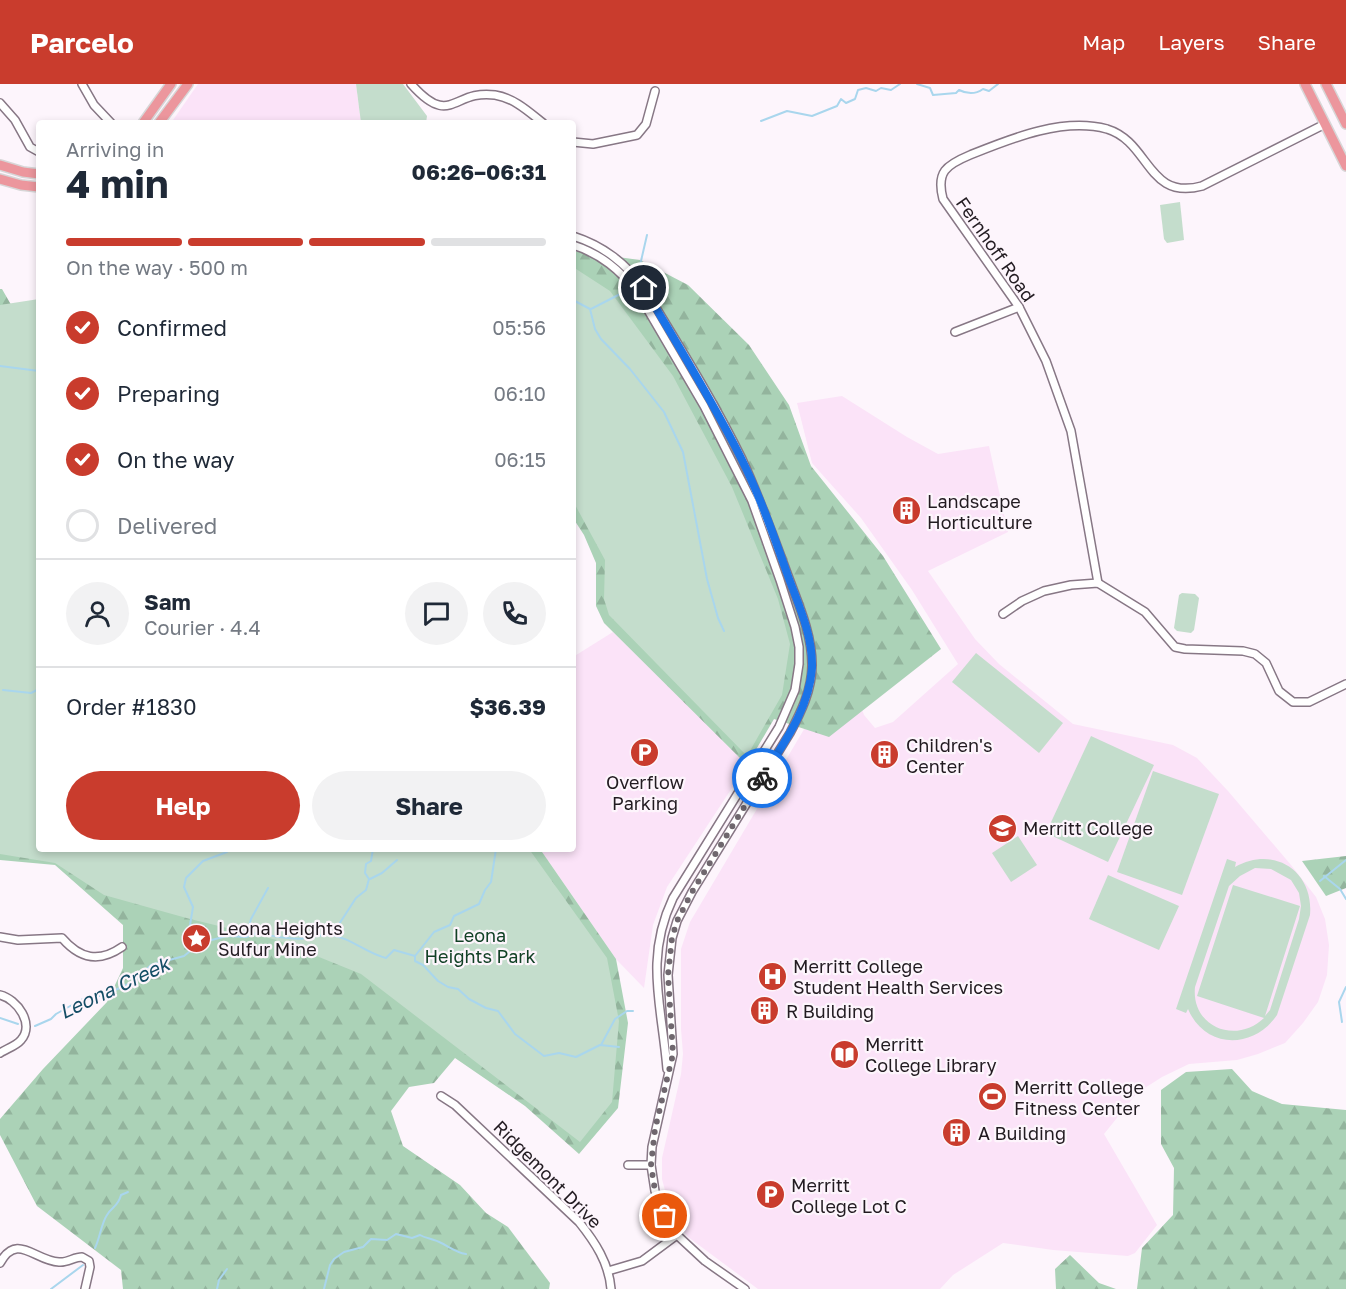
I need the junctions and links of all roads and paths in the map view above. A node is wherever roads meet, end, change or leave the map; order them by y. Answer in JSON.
{"nodes":[{"id":1,"x":82,"y":84,"type":"edge"},
{"id":2,"x":171,"y":84,"type":"edge"},
{"id":3,"x":188,"y":84,"type":"edge"},
{"id":4,"x":411,"y":84,"type":"edge"},
{"id":5,"x":1305,"y":84,"type":"edge"},
{"id":6,"x":1326,"y":84,"type":"edge"},
{"id":7,"x":655,"y":91,"type":"dead end"},
{"id":8,"x":0,"y":103,"type":"edge"},
{"id":9,"x":108,"y":120,"type":"edge"},
{"id":10,"x":145,"y":120,"type":"edge"},
{"id":11,"x":161,"y":120,"type":"edge"},
{"id":12,"x":539,"y":120,"type":"edge"},
{"id":13,"x":1325,"y":124,"type":"junction"},
{"id":14,"x":1346,"y":124,"type":"edge"},
{"id":15,"x":576,"y":142,"type":"edge"},
{"id":16,"x":36,"y":150,"type":"edge"},
{"id":17,"x":0,"y":165,"type":"edge"},
{"id":18,"x":1346,"y":166,"type":"edge"},
{"id":19,"x":36,"y":174,"type":"edge"},
{"id":20,"x":0,"y":179,"type":"edge"},
{"id":21,"x":36,"y":188,"type":"edge"},
{"id":22,"x":576,"y":237,"type":"edge"},
{"id":23,"x":576,"y":246,"type":"edge"},
{"id":24,"x":1019,"y":307,"type":"junction"},
{"id":25,"x":658,"y":319,"type":"junction"},
{"id":26,"x":955,"y":332,"type":"dead end"},
{"id":27,"x":1098,"y":583,"type":"junction"},
{"id":28,"x":1003,"y":614,"type":"dead end"},
{"id":29,"x":1346,"y":684,"type":"edge"},
{"id":30,"x":0,"y":936,"type":"edge"},
{"id":31,"x":122,"y":947,"type":"dead end"},
{"id":32,"x":0,"y":995,"type":"edge"},
{"id":33,"x":0,"y":1053,"type":"edge"},
{"id":34,"x":668,"y":1074,"type":"junction"},
{"id":35,"x":441,"y":1096,"type":"dead end"},
{"id":36,"x":628,"y":1165,"type":"dead end"},
{"id":37,"x":651,"y":1165,"type":"junction"},
{"id":38,"x":677,"y":1236,"type":"junction"},
{"id":39,"x":0,"y":1263,"type":"edge"},
{"id":40,"x":608,"y":1271,"type":"junction"},
{"id":41,"x":85,"y":1289,"type":"edge"},
{"id":42,"x":611,"y":1289,"type":"edge"},
{"id":43,"x":745,"y":1289,"type":"edge"}],
"edges":[{"from":1,"to":9,"type":"street"},
{"from":2,"to":10,"type":"main road"},
{"from":3,"to":11,"type":"main road"},
{"from":4,"to":12,"type":"street"},
{"from":5,"to":13,"type":"main road"},
{"from":6,"to":14,"type":"main road"},
{"from":7,"to":15,"type":"street"},
{"from":8,"to":16,"type":"street"},
{"from":13,"to":18,"type":"main road"},
{"from":13,"to":24,"type":"street","name":"Fernhoff Road"},
{"from":17,"to":19,"type":"main road"},
{"from":20,"to":21,"type":"main road"},
{"from":22,"to":25,"type":"street"},
{"from":23,"to":25,"type":"street"},
{"from":24,"to":26,"type":"street"},
{"from":24,"to":27,"type":"street","name":"Fernhoff Road"},
{"from":25,"to":34,"type":"street"},
{"from":25,"to":34,"type":"street"},
{"from":27,"to":28,"type":"street"},
{"from":27,"to":29,"type":"street"},
{"from":30,"to":31,"type":"street"},
{"from":32,"to":33,"type":"street"},
{"from":34,"to":37,"type":"street"},
{"from":35,"to":40,"type":"street","name":"Ridgemont Drive"},
{"from":36,"to":37,"type":"street"},
{"from":37,"to":38,"type":"street"},
{"from":38,"to":40,"type":"street"},
{"from":38,"to":43,"type":"street"},
{"from":39,"to":41,"type":"street"},
{"from":40,"to":42,"type":"street","name":"Ridgemont Drive"}]}
